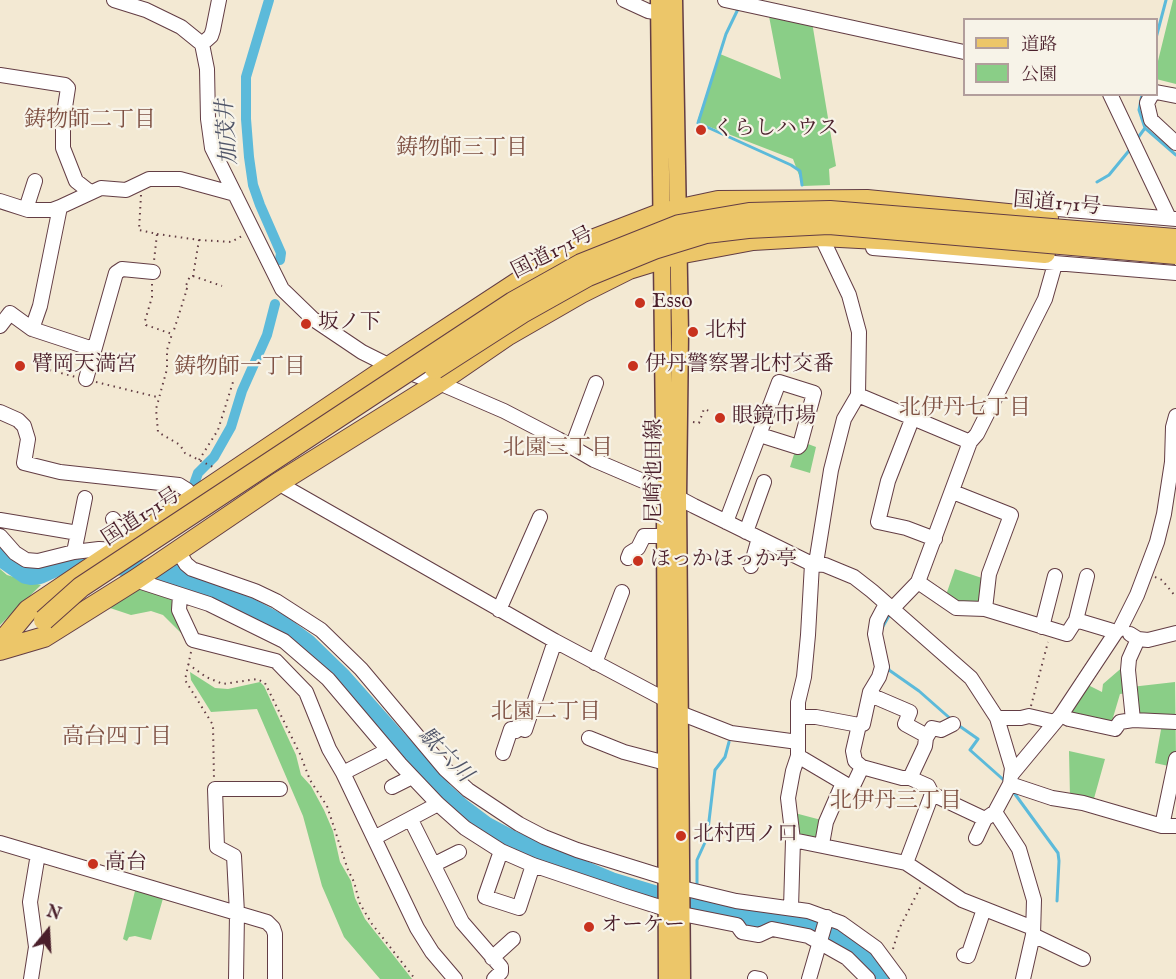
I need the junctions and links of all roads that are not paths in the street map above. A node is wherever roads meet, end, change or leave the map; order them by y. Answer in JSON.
{"nodes":[{"id":1,"x":114,"y":0,"type":"edge"},
{"id":2,"x":219,"y":0,"type":"edge"},
{"id":3,"x":624,"y":0,"type":"edge"},
{"id":4,"x":725,"y":0,"type":"edge"},
{"id":5,"x":128,"y":2,"type":"edge"},
{"id":6,"x":667,"y":7,"type":"edge"},
{"id":7,"x":202,"y":44,"type":"junction"},
{"id":8,"x":963,"y":52,"type":"edge"},
{"id":9,"x":0,"y":75,"type":"edge"},
{"id":10,"x":1158,"y":92,"type":"edge"},
{"id":11,"x":1111,"y":96,"type":"edge"},
{"id":12,"x":1151,"y":96,"type":"edge"},
{"id":13,"x":1176,"y":96,"type":"edge"},
{"id":14,"x":1176,"y":143,"type":"edge"},
{"id":15,"x":35,"y":181,"type":"dead end"},
{"id":16,"x":90,"y":192,"type":"junction"},
{"id":17,"x":235,"y":194,"type":"junction"},
{"id":18,"x":0,"y":201,"type":"edge"},
{"id":19,"x":805,"y":201,"type":"junction"},
{"id":20,"x":60,"y":207,"type":"junction"},
{"id":21,"x":26,"y":209,"type":"junction"},
{"id":22,"x":670,"y":211,"type":"junction"},
{"id":23,"x":1170,"y":221,"type":"edge"},
{"id":24,"x":821,"y":236,"type":"junction"},
{"id":25,"x":1176,"y":239,"type":"edge"},
{"id":26,"x":1176,"y":254,"type":"edge"},
{"id":27,"x":670,"y":256,"type":"junction"},
{"id":28,"x":1050,"y":258,"type":"junction"},
{"id":29,"x":1176,"y":263,"type":"edge"},
{"id":30,"x":153,"y":272,"type":"road end"},
{"id":31,"x":1157,"y":272,"type":"junction"},
{"id":32,"x":1176,"y":273,"type":"edge"},
{"id":33,"x":5,"y":307,"type":"edge"},
{"id":34,"x":0,"y":326,"type":"edge"},
{"id":35,"x":32,"y":329,"type":"junction"},
{"id":36,"x":93,"y":349,"type":"junction"},
{"id":37,"x":390,"y":366,"type":"junction"},
{"id":38,"x":86,"y":379,"type":"dead end"},
{"id":39,"x":438,"y":383,"type":"junction"},
{"id":40,"x":595,"y":390,"type":"dead end"},
{"id":41,"x":858,"y":395,"type":"junction"},
{"id":42,"x":0,"y":412,"type":"edge"},
{"id":43,"x":1176,"y":416,"type":"edge"},
{"id":44,"x":913,"y":417,"type":"junction"},
{"id":45,"x":760,"y":435,"type":"junction"},
{"id":46,"x":970,"y":442,"type":"junction"},
{"id":47,"x":572,"y":447,"type":"junction"},
{"id":48,"x":764,"y":482,"type":"dead end"},
{"id":49,"x":278,"y":483,"type":"junction"},
{"id":50,"x":953,"y":492,"type":"junction"},
{"id":51,"x":671,"y":494,"type":"junction"},
{"id":52,"x":85,"y":498,"type":"dead end"},
{"id":53,"x":190,"y":500,"type":"junction"},
{"id":54,"x":540,"y":517,"type":"dead end"},
{"id":55,"x":113,"y":519,"type":"dead end"},
{"id":56,"x":0,"y":520,"type":"edge"},
{"id":57,"x":726,"y":522,"type":"junction"},
{"id":58,"x":78,"y":532,"type":"junction"},
{"id":59,"x":746,"y":532,"type":"junction"},
{"id":60,"x":0,"y":536,"type":"edge"},
{"id":61,"x":665,"y":536,"type":"junction"},
{"id":62,"x":759,"y":538,"type":"junction"},
{"id":63,"x":935,"y":539,"type":"junction"},
{"id":64,"x":120,"y":548,"type":"junction"},
{"id":65,"x":74,"y":552,"type":"junction"},
{"id":66,"x":175,"y":553,"type":"junction"},
{"id":67,"x":628,"y":558,"type":"dead end"},
{"id":68,"x":812,"y":564,"type":"junction"},
{"id":69,"x":751,"y":566,"type":"dead end"},
{"id":70,"x":1055,"y":576,"type":"dead end"},
{"id":71,"x":1087,"y":576,"type":"dead end"},
{"id":72,"x":137,"y":578,"type":"junction"},
{"id":73,"x":918,"y":582,"type":"junction"},
{"id":74,"x":622,"y":592,"type":"dead end"},
{"id":75,"x":180,"y":595,"type":"junction"},
{"id":76,"x":889,"y":606,"type":"junction"},
{"id":77,"x":985,"y":609,"type":"junction"},
{"id":78,"x":499,"y":610,"type":"junction"},
{"id":79,"x":44,"y":620,"type":"junction"},
{"id":80,"x":1076,"y":620,"type":"junction"},
{"id":81,"x":1047,"y":629,"type":"junction"},
{"id":82,"x":1118,"y":631,"type":"junction"},
{"id":83,"x":1176,"y":633,"type":"edge"},
{"id":84,"x":1138,"y":639,"type":"junction"},
{"id":85,"x":555,"y":641,"type":"junction"},
{"id":86,"x":0,"y":648,"type":"edge"},
{"id":87,"x":595,"y":663,"type":"junction"},
{"id":88,"x":870,"y":692,"type":"junction"},
{"id":89,"x":666,"y":700,"type":"junction"},
{"id":90,"x":680,"y":713,"type":"junction"},
{"id":91,"x":798,"y":717,"type":"junction"},
{"id":92,"x":997,"y":718,"type":"junction"},
{"id":93,"x":1058,"y":718,"type":"junction"},
{"id":94,"x":1133,"y":720,"type":"junction"},
{"id":95,"x":1176,"y":722,"type":"edge"},
{"id":96,"x":953,"y":724,"type":"dead end"},
{"id":97,"x":859,"y":725,"type":"junction"},
{"id":98,"x":927,"y":736,"type":"junction"},
{"id":99,"x":593,"y":742,"type":"dead end"},
{"id":100,"x":798,"y":749,"type":"junction"},
{"id":101,"x":388,"y":750,"type":"junction"},
{"id":102,"x":503,"y":753,"type":"dead end"},
{"id":103,"x":1176,"y":759,"type":"edge"},
{"id":104,"x":666,"y":763,"type":"junction"},
{"id":105,"x":861,"y":767,"type":"junction"},
{"id":106,"x":343,"y":773,"type":"junction"},
{"id":107,"x":412,"y":777,"type":"junction"},
{"id":108,"x":910,"y":777,"type":"junction"},
{"id":109,"x":1011,"y":779,"type":"junction"},
{"id":110,"x":843,"y":783,"type":"junction"},
{"id":111,"x":392,"y":787,"type":"dead end"},
{"id":112,"x":280,"y":789,"type":"dead end"},
{"id":113,"x":932,"y":794,"type":"junction"},
{"id":114,"x":438,"y":804,"type":"junction"},
{"id":115,"x":990,"y":816,"type":"junction"},
{"id":116,"x":411,"y":820,"type":"junction"},
{"id":117,"x":1169,"y":826,"type":"edge"},
{"id":118,"x":374,"y":838,"type":"junction"},
{"id":119,"x":976,"y":838,"type":"dead end"},
{"id":120,"x":793,"y":840,"type":"junction"},
{"id":121,"x":0,"y":843,"type":"edge"},
{"id":122,"x":822,"y":844,"type":"junction"},
{"id":123,"x":501,"y":851,"type":"junction"},
{"id":124,"x":459,"y":852,"type":"dead end"},
{"id":125,"x":38,"y":854,"type":"junction"},
{"id":126,"x":906,"y":862,"type":"junction"},
{"id":127,"x":435,"y":864,"type":"junction"},
{"id":128,"x":533,"y":865,"type":"junction"},
{"id":129,"x":667,"y":878,"type":"junction"},
{"id":130,"x":682,"y":888,"type":"junction"},
{"id":131,"x":791,"y":908,"type":"junction"},
{"id":132,"x":984,"y":909,"type":"junction"},
{"id":133,"x":674,"y":912,"type":"junction"},
{"id":134,"x":237,"y":913,"type":"junction"},
{"id":135,"x":827,"y":917,"type":"junction"},
{"id":136,"x":1033,"y":932,"type":"junction"},
{"id":137,"x":513,"y":939,"type":"dead end"},
{"id":138,"x":820,"y":942,"type":"junction"},
{"id":139,"x":967,"y":956,"type":"dead end"},
{"id":140,"x":492,"y":958,"type":"junction"},
{"id":141,"x":1083,"y":959,"type":"dead end"},
{"id":142,"x":31,"y":979,"type":"edge"},
{"id":143,"x":236,"y":979,"type":"edge"},
{"id":144,"x":275,"y":979,"type":"edge"},
{"id":145,"x":455,"y":979,"type":"edge"},
{"id":146,"x":494,"y":979,"type":"edge"},
{"id":147,"x":667,"y":979,"type":"edge"},
{"id":148,"x":682,"y":979,"type":"edge"},
{"id":149,"x":809,"y":979,"type":"edge"},
{"id":150,"x":868,"y":979,"type":"edge"},
{"id":151,"x":898,"y":979,"type":"edge"},
{"id":152,"x":1023,"y":979,"type":"edge"}],
"edges":[{"from":1,"to":5,"type":"street"},
{"from":2,"to":7,"type":"street"},
{"from":3,"to":6,"type":"street"},
{"from":4,"to":8,"type":"street"},
{"from":5,"to":7,"type":"street"},
{"from":6,"to":22,"type":"main road","name":"尼崎池田線"},
{"from":7,"to":17,"type":"street"},
{"from":9,"to":16,"type":"street"},
{"from":10,"to":13,"type":"street"},
{"from":11,"to":23,"type":"street"},
{"from":12,"to":14,"type":"street"},
{"from":15,"to":21,"type":"street"},
{"from":16,"to":17,"type":"street"},
{"from":16,"to":20,"type":"street"},
{"from":17,"to":37,"type":"street"},
{"from":18,"to":21,"type":"street"},
{"from":19,"to":22,"type":"highway"},
{"from":19,"to":23,"type":"highway"},
{"from":19,"to":23,"type":"street"},
{"from":20,"to":21,"type":"street"},
{"from":20,"to":35,"type":"street"},
{"from":22,"to":27,"type":"main road","name":"尼崎池田線"},
{"from":22,"to":37,"type":"highway"},
{"from":23,"to":31,"type":"street"},
{"from":24,"to":27,"type":"highway"},
{"from":24,"to":28,"type":"highway"},
{"from":24,"to":41,"type":"street"},
{"from":25,"to":79,"type":"highway","name":"国道171号","bridge":true},
{"from":26,"to":79,"type":"highway","name":"国道171号","bridge":true},
{"from":27,"to":39,"type":"highway"},
{"from":27,"to":51,"type":"main road","name":"尼崎池田線"},
{"from":28,"to":29,"type":"highway"},
{"from":28,"to":31,"type":"street"},
{"from":28,"to":46,"type":"street"},
{"from":30,"to":36,"type":"street"},
{"from":31,"to":32,"type":"street"},
{"from":33,"to":34,"type":"street"},
{"from":33,"to":35,"type":"street"},
{"from":35,"to":36,"type":"street"},
{"from":36,"to":38,"type":"street"},
{"from":37,"to":39,"type":"street"},
{"from":37,"to":53,"type":"highway"},
{"from":39,"to":47,"type":"street"},
{"from":39,"to":49,"type":"highway"},
{"from":40,"to":47,"type":"street"},
{"from":41,"to":44,"type":"street"},
{"from":41,"to":68,"type":"street"},
{"from":42,"to":53,"type":"street"},
{"from":43,"to":82,"type":"street"},
{"from":44,"to":46,"type":"street"},
{"from":44,"to":63,"type":"street"},
{"from":45,"to":45,"type":"street"},
{"from":45,"to":57,"type":"street"},
{"from":46,"to":50,"type":"street"},
{"from":47,"to":51,"type":"street"},
{"from":48,"to":59,"type":"street"},
{"from":49,"to":66,"type":"highway"},
{"from":49,"to":78,"type":"street"},
{"from":50,"to":63,"type":"street"},
{"from":50,"to":77,"type":"street"},
{"from":51,"to":57,"type":"street"},
{"from":51,"to":61,"type":"main road","name":"尼崎池田線"},
{"from":51,"to":90,"type":"main road","name":"尼崎池田線"},
{"from":52,"to":58,"type":"street"},
{"from":53,"to":64,"type":"highway"},
{"from":54,"to":78,"type":"street"},
{"from":55,"to":64,"type":"street"},
{"from":56,"to":58,"type":"street"},
{"from":57,"to":59,"type":"street"},
{"from":58,"to":65,"type":"street"},
{"from":59,"to":62,"type":"street"},
{"from":60,"to":65,"type":"street"},
{"from":61,"to":67,"type":"street"},
{"from":61,"to":89,"type":"main road","name":"尼崎池田線"},
{"from":62,"to":68,"type":"street"},
{"from":62,"to":69,"type":"street"},
{"from":63,"to":73,"type":"street"},
{"from":64,"to":65,"type":"street"},
{"from":64,"to":86,"type":"highway"},
{"from":66,"to":72,"type":"highway"},
{"from":66,"to":129,"type":"street"},
{"from":68,"to":76,"type":"street"},
{"from":68,"to":91,"type":"street"},
{"from":70,"to":81,"type":"street"},
{"from":71,"to":80,"type":"street"},
{"from":72,"to":75,"type":"street"},
{"from":72,"to":86,"type":"highway"},
{"from":73,"to":76,"type":"street"},
{"from":73,"to":77,"type":"street"},
{"from":74,"to":87,"type":"street"},
{"from":75,"to":101,"type":"street"},
{"from":75,"to":106,"type":"street"},
{"from":76,"to":88,"type":"street"},
{"from":76,"to":92,"type":"street"},
{"from":77,"to":81,"type":"street"},
{"from":78,"to":85,"type":"street"},
{"from":79,"to":86,"type":"highway","name":"国道171号"},
{"from":80,"to":81,"type":"street"},
{"from":80,"to":82,"type":"street"},
{"from":82,"to":84,"type":"street"},
{"from":82,"to":93,"type":"street"},
{"from":83,"to":84,"type":"street"},
{"from":84,"to":94,"type":"street"},
{"from":85,"to":87,"type":"street"},
{"from":85,"to":102,"type":"street"},
{"from":87,"to":89,"type":"street"},
{"from":88,"to":97,"type":"street"},
{"from":88,"to":98,"type":"street"},
{"from":89,"to":90,"type":"street"},
{"from":89,"to":104,"type":"main road","name":"尼崎池田線"},
{"from":90,"to":100,"type":"street"},
{"from":90,"to":130,"type":"main road","name":"尼崎池田線"},
{"from":91,"to":97,"type":"street"},
{"from":91,"to":100,"type":"street"},
{"from":92,"to":93,"type":"street"},
{"from":92,"to":109,"type":"street"},
{"from":93,"to":94,"type":"street"},
{"from":93,"to":109,"type":"street"},
{"from":94,"to":95,"type":"street"},
{"from":96,"to":98,"type":"street"},
{"from":97,"to":105,"type":"street"},
{"from":98,"to":108,"type":"street"},
{"from":99,"to":104,"type":"street"},
{"from":100,"to":110,"type":"street"},
{"from":100,"to":120,"type":"street"},
{"from":101,"to":106,"type":"street"},
{"from":101,"to":107,"type":"street"},
{"from":103,"to":117,"type":"street"},
{"from":104,"to":129,"type":"main road","name":"尼崎池田線"},
{"from":105,"to":108,"type":"street"},
{"from":105,"to":110,"type":"street"},
{"from":106,"to":118,"type":"street"},
{"from":107,"to":111,"type":"street"},
{"from":107,"to":114,"type":"street"},
{"from":108,"to":113,"type":"street"},
{"from":109,"to":115,"type":"street"},
{"from":109,"to":117,"type":"street"},
{"from":110,"to":122,"type":"street"},
{"from":112,"to":134,"type":"street"},
{"from":113,"to":115,"type":"street"},
{"from":113,"to":126,"type":"street"},
{"from":114,"to":116,"type":"street"},
{"from":114,"to":123,"type":"street"},
{"from":115,"to":119,"type":"street"},
{"from":115,"to":136,"type":"street"},
{"from":116,"to":118,"type":"street"},
{"from":116,"to":127,"type":"street"},
{"from":118,"to":145,"type":"street"},
{"from":120,"to":122,"type":"street"},
{"from":120,"to":131,"type":"street"},
{"from":121,"to":125,"type":"street"},
{"from":122,"to":126,"type":"street"},
{"from":123,"to":128,"type":"street"},
{"from":123,"to":128,"type":"street"},
{"from":124,"to":127,"type":"street"},
{"from":125,"to":134,"type":"street"},
{"from":125,"to":142,"type":"street"},
{"from":126,"to":132,"type":"street"},
{"from":127,"to":140,"type":"street"},
{"from":128,"to":133,"type":"street"},
{"from":129,"to":130,"type":"street"},
{"from":129,"to":133,"type":"main road","name":"尼崎池田線"},
{"from":130,"to":131,"type":"street"},
{"from":130,"to":133,"type":"main road","name":"尼崎池田線"},
{"from":131,"to":135,"type":"street"},
{"from":132,"to":136,"type":"street"},
{"from":132,"to":139,"type":"street"},
{"from":133,"to":138,"type":"street"},
{"from":133,"to":147,"type":"main road","name":"尼崎池田線"},
{"from":133,"to":148,"type":"main road","name":"尼崎池田線"},
{"from":134,"to":143,"type":"street"},
{"from":134,"to":144,"type":"street"},
{"from":135,"to":138,"type":"street"},
{"from":135,"to":151,"type":"street"},
{"from":136,"to":141,"type":"street"},
{"from":136,"to":152,"type":"street"},
{"from":137,"to":140,"type":"street"},
{"from":138,"to":149,"type":"street"},
{"from":138,"to":150,"type":"street"},
{"from":140,"to":146,"type":"street"}]}
